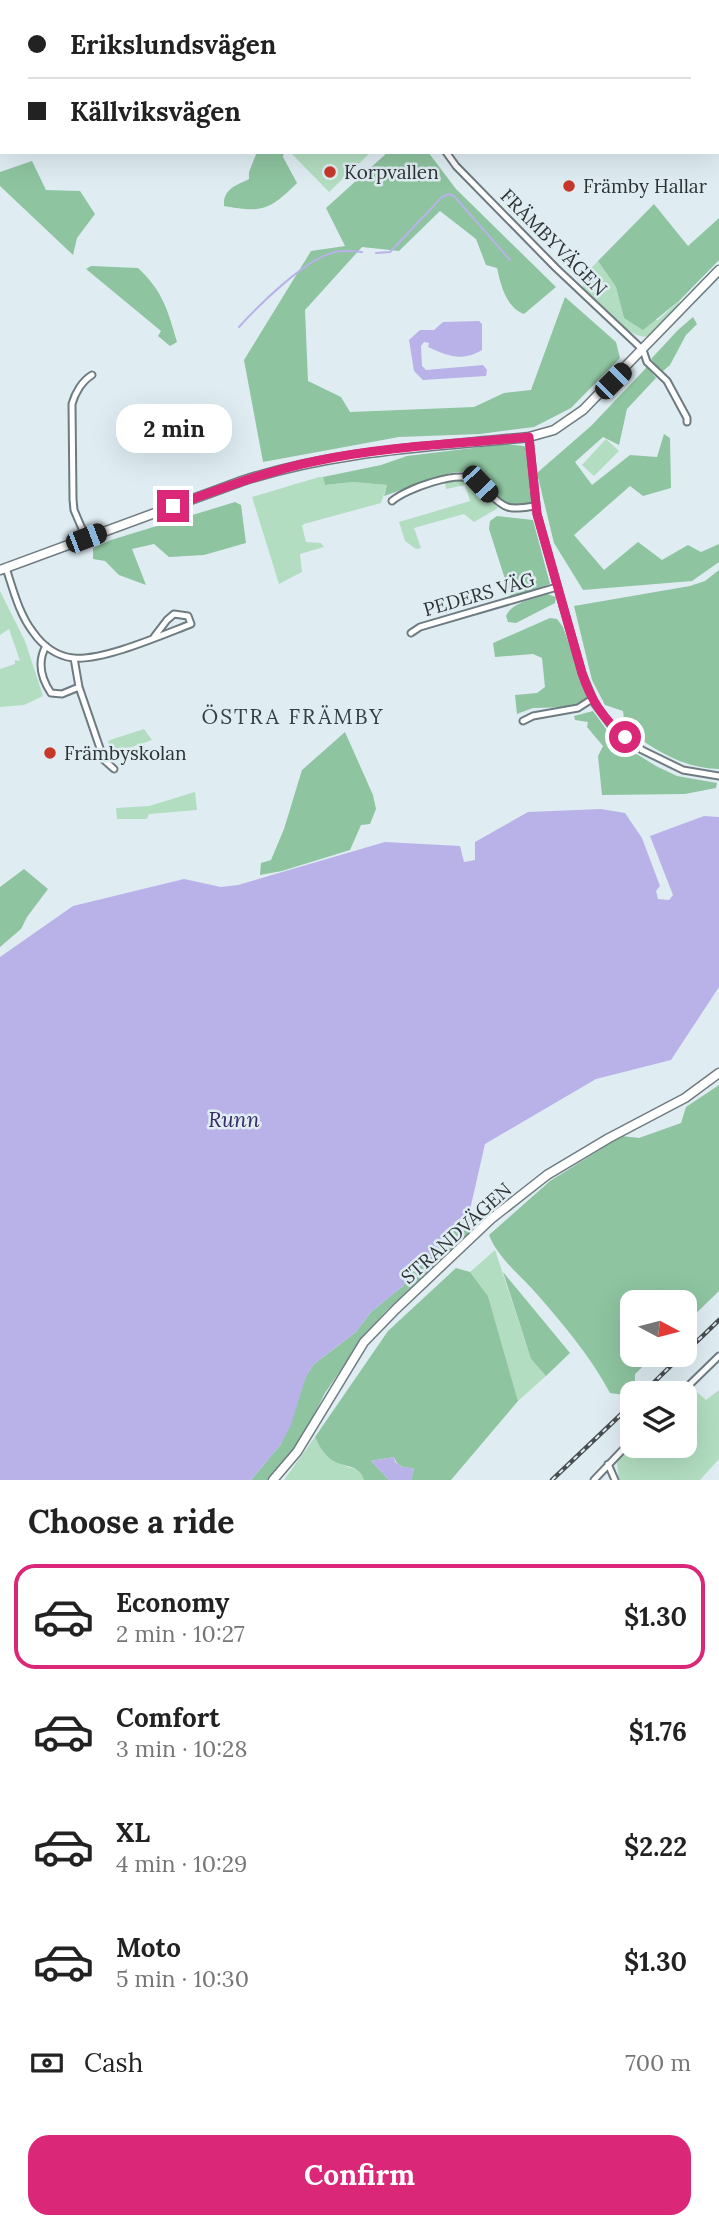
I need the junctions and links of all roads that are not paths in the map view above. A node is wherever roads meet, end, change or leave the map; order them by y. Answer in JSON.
{"nodes":[{"id":1,"x":447,"y":154,"type":"edge"},
{"id":2,"x":719,"y":270,"type":"edge"},
{"id":3,"x":643,"y":350,"type":"junction"},
{"id":4,"x":92,"y":375,"type":"dead end"},
{"id":5,"x":687,"y":422,"type":"dead end"},
{"id":6,"x":529,"y":437,"type":"junction"},
{"id":7,"x":392,"y":501,"type":"dead end"},
{"id":8,"x":535,"y":506,"type":"junction"},
{"id":9,"x":86,"y":538,"type":"junction"},
{"id":10,"x":3,"y":569,"type":"edge"},
{"id":11,"x":557,"y":587,"type":"junction"},
{"id":12,"x":411,"y":633,"type":"dead end"},
{"id":13,"x":154,"y":638,"type":"junction"},
{"id":14,"x":46,"y":646,"type":"junction"},
{"id":15,"x":74,"y":658,"type":"junction"},
{"id":16,"x":79,"y":687,"type":"junction"},
{"id":17,"x":593,"y":699,"type":"junction"},
{"id":18,"x":523,"y":721,"type":"dead end"},
{"id":19,"x":114,"y":769,"type":"dead end"},
{"id":20,"x":719,"y":776,"type":"edge"},
{"id":21,"x":719,"y":1073,"type":"edge"},
{"id":22,"x":719,"y":1356,"type":"edge"},
{"id":23,"x":693,"y":1381,"type":"edge"},
{"id":24,"x":620,"y":1452,"type":"edge"},
{"id":25,"x":608,"y":1464,"type":"junction"},
{"id":26,"x":273,"y":1480,"type":"edge"},
{"id":27,"x":594,"y":1480,"type":"edge"},
{"id":28,"x":615,"y":1480,"type":"edge"}],
"edges":[{"from":1,"to":3,"type":"street","name":"FRÄMBYVÄGEN"},
{"from":2,"to":3,"type":"street"},
{"from":3,"to":5,"type":"street","name":"FRÄMBYVÄGEN"},
{"from":3,"to":6,"type":"street"},
{"from":4,"to":9,"type":"street"},
{"from":6,"to":8,"type":"street"},
{"from":6,"to":9,"type":"street"},
{"from":7,"to":8,"type":"street"},
{"from":8,"to":11,"type":"street"},
{"from":9,"to":10,"type":"street"},
{"from":10,"to":14,"type":"street"},
{"from":11,"to":12,"type":"street","name":"PEDERS VÄG"},
{"from":11,"to":17,"type":"street"},
{"from":13,"to":13,"type":"street"},
{"from":13,"to":15,"type":"street"},
{"from":14,"to":15,"type":"street"},
{"from":14,"to":16,"type":"street"},
{"from":15,"to":16,"type":"street"},
{"from":16,"to":19,"type":"street"},
{"from":17,"to":18,"type":"street"},
{"from":17,"to":20,"type":"street"},
{"from":21,"to":26,"type":"street","name":"STRANDVÄGEN"},
{"from":22,"to":23,"type":"street"},
{"from":24,"to":25,"type":"street"},
{"from":25,"to":27,"type":"street"},
{"from":25,"to":28,"type":"street"}]}
